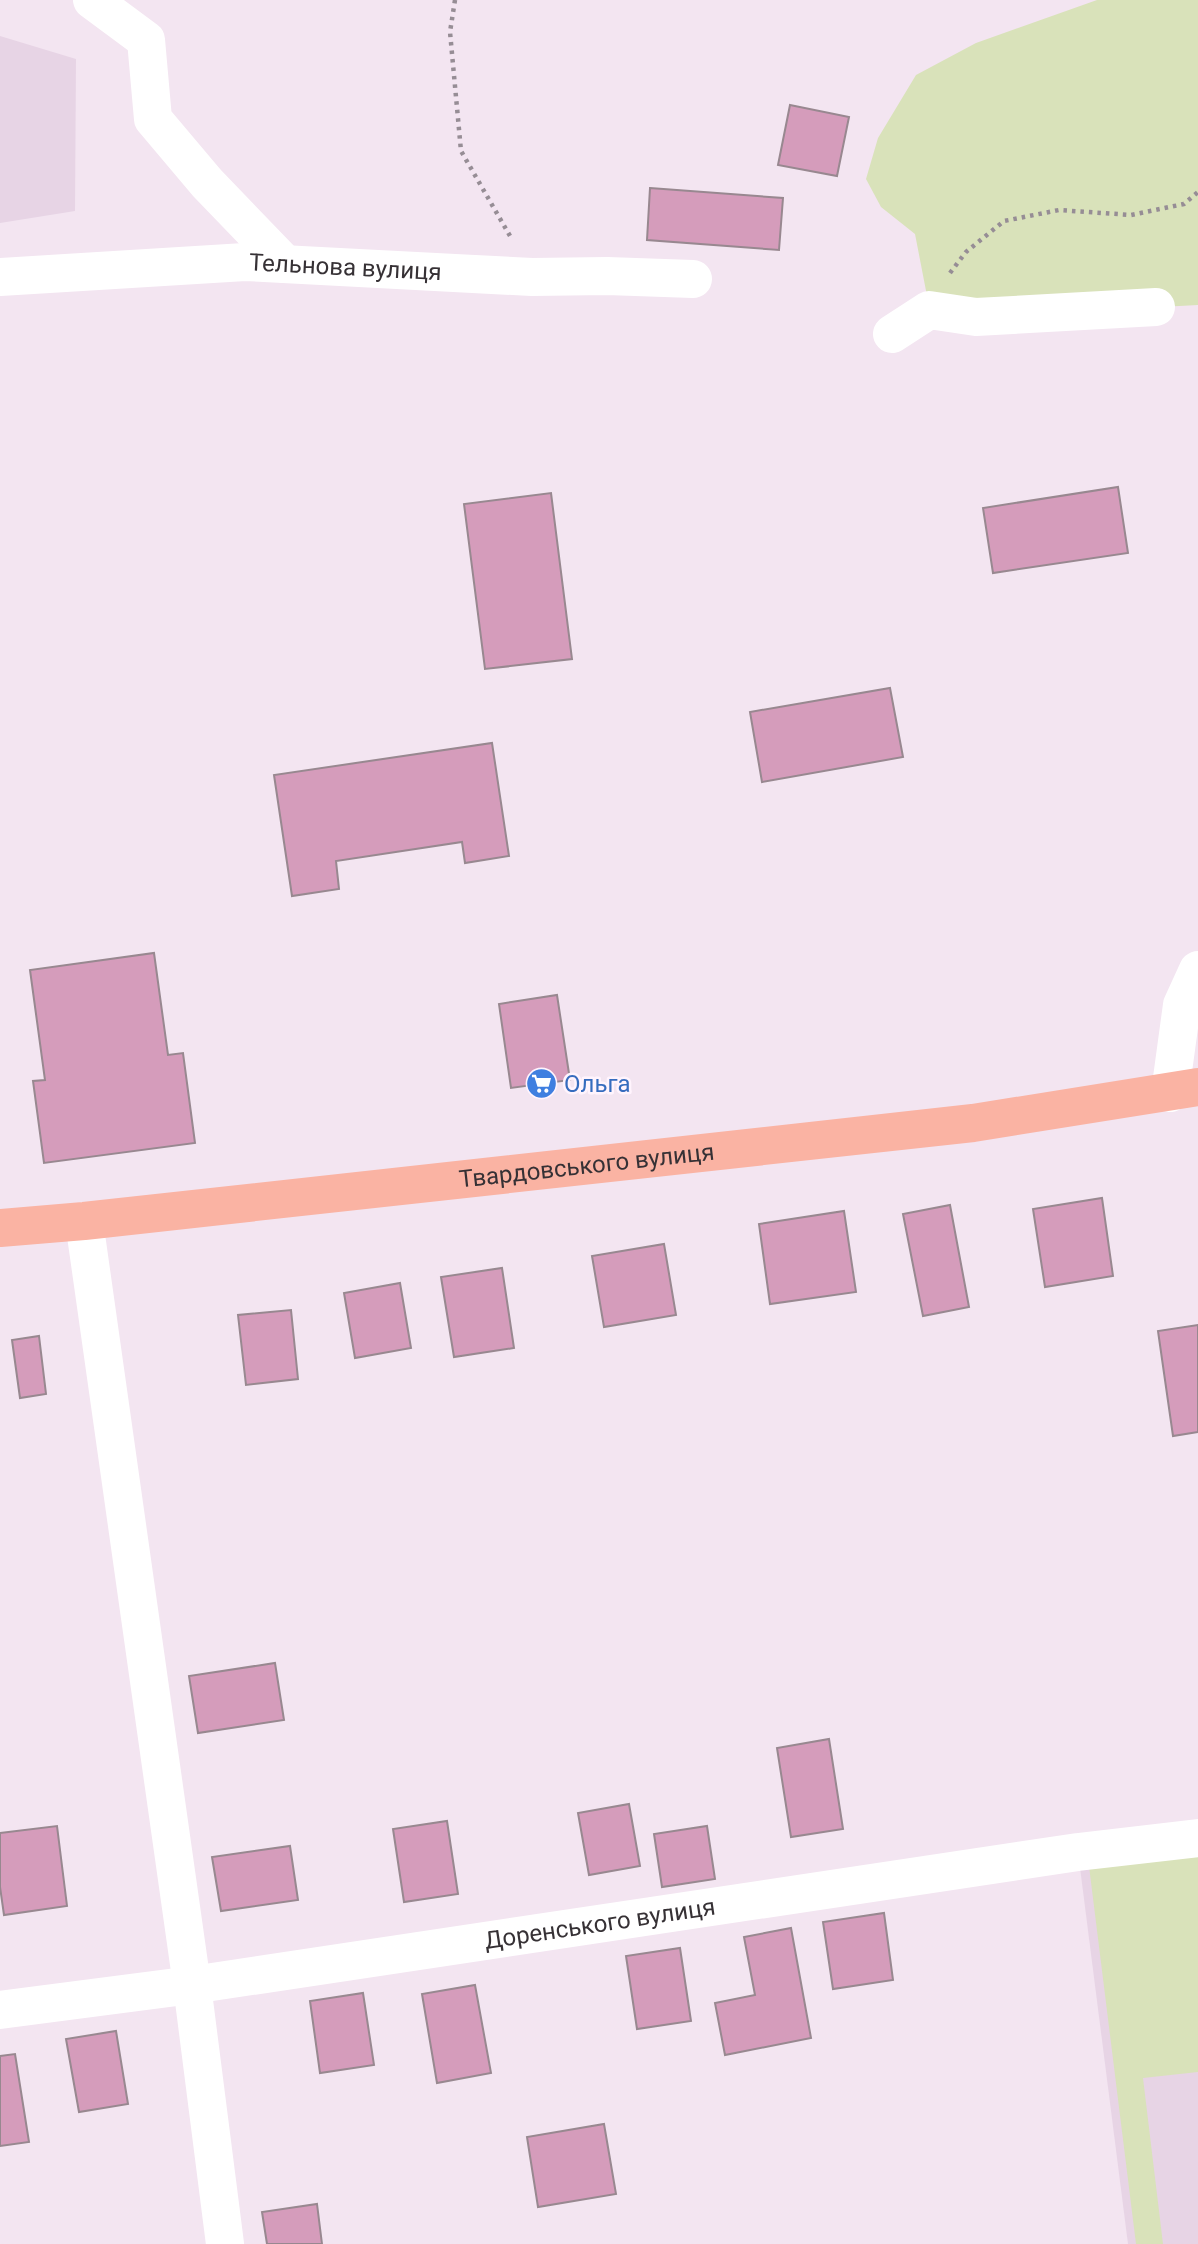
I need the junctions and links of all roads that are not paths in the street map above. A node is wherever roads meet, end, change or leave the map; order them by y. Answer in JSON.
{"nodes":[{"id":1,"x":92,"y":0,"type":"edge"},
{"id":2,"x":285,"y":264,"type":"junction"},
{"id":3,"x":0,"y":277,"type":"edge"},
{"id":4,"x":693,"y":279,"type":"dead end"},
{"id":5,"x":1156,"y":307,"type":"dead end"},
{"id":6,"x":892,"y":334,"type":"dead end"},
{"id":7,"x":1198,"y":970,"type":"edge"},
{"id":8,"x":1189,"y":1097,"type":"edge"},
{"id":9,"x":84,"y":1221,"type":"junction"},
{"id":10,"x":0,"y":1228,"type":"edge"},
{"id":11,"x":1198,"y":1838,"type":"edge"},
{"id":12,"x":192,"y":1985,"type":"junction"},
{"id":13,"x":0,"y":2010,"type":"edge"},
{"id":14,"x":225,"y":2244,"type":"edge"}],
"edges":[{"from":1,"to":2,"type":"street"},
{"from":2,"to":3,"type":"street","name":"Тельнова вулиця"},
{"from":2,"to":4,"type":"street","name":"Тельнова вулиця"},
{"from":5,"to":6,"type":"street"},
{"from":7,"to":8,"type":"street"},
{"from":8,"to":9,"type":"main road","name":"Твардовського вулиця"},
{"from":9,"to":10,"type":"main road","name":"Твардовського вулиця"},
{"from":9,"to":12,"type":"street"},
{"from":11,"to":12,"type":"street","name":"Доренського вулиця"},
{"from":12,"to":13,"type":"street","name":"Доренського вулиця"},
{"from":12,"to":14,"type":"street"}]}
